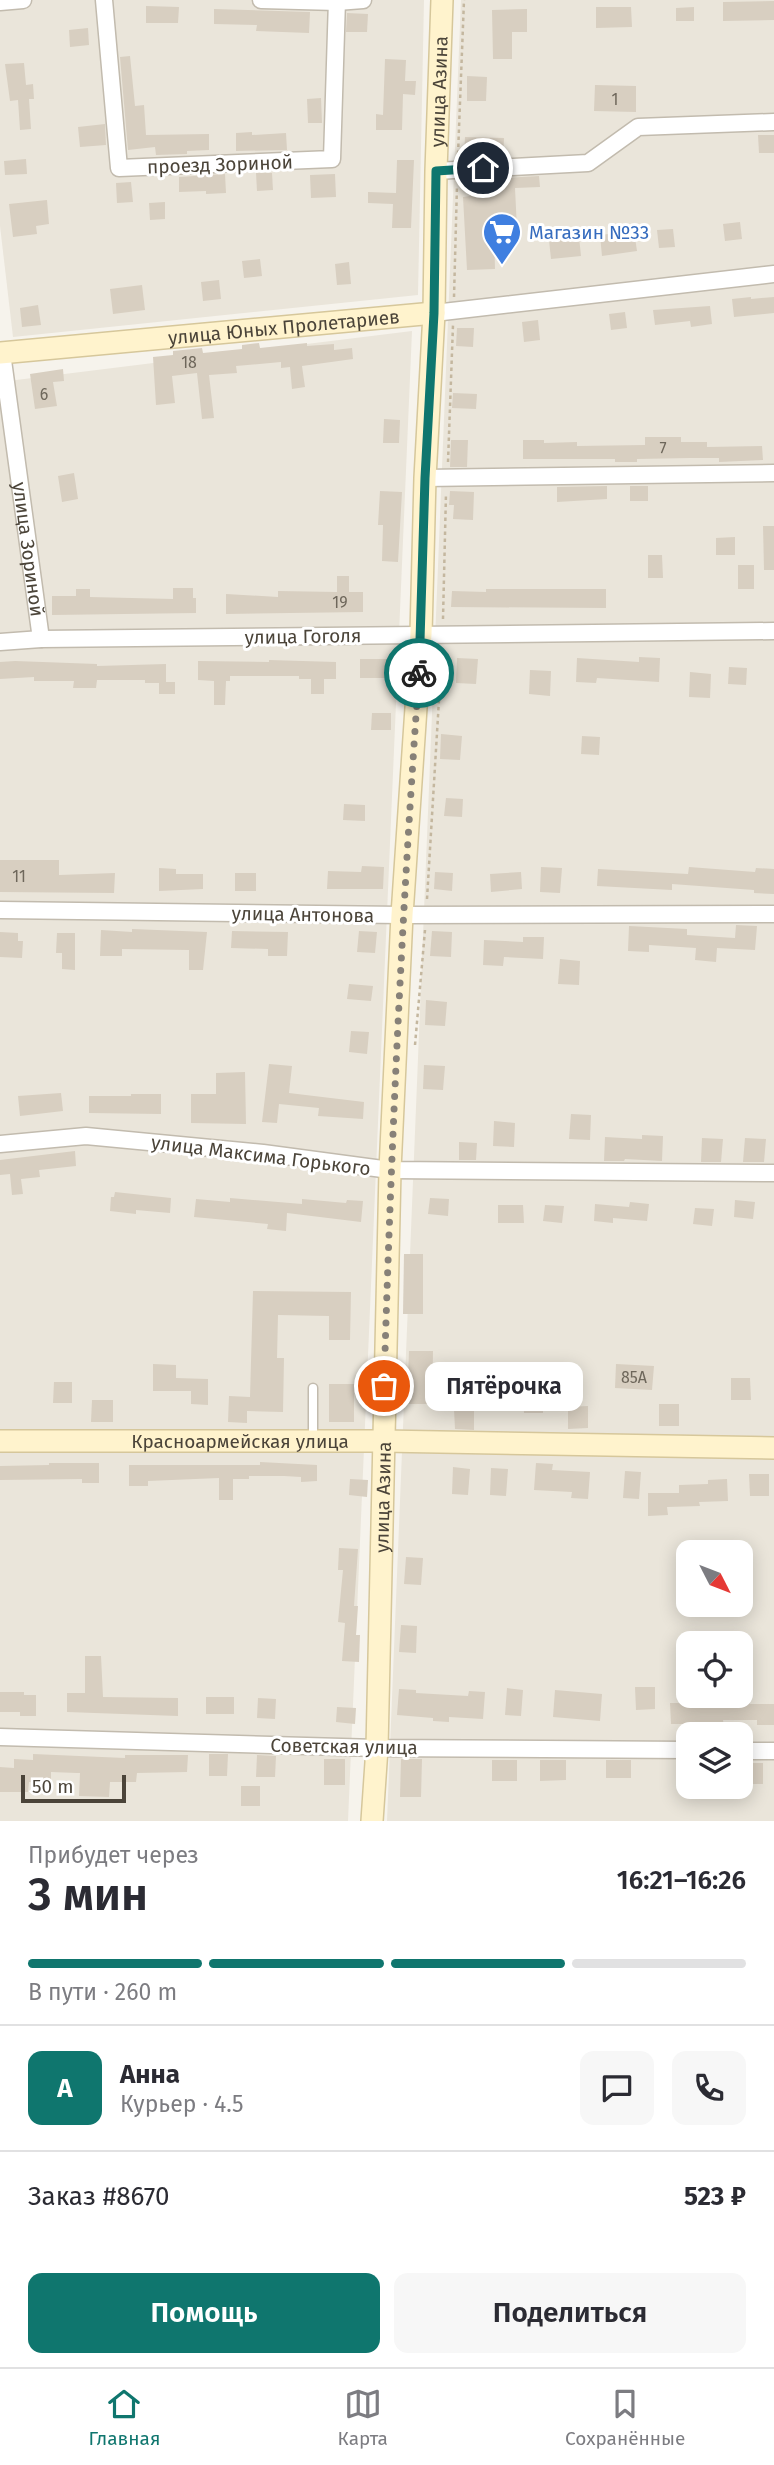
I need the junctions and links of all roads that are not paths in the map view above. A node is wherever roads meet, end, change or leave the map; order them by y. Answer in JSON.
{"nodes":[{"id":1,"x":23,"y":0,"type":"edge"},
{"id":2,"x":104,"y":0,"type":"edge"},
{"id":3,"x":261,"y":0,"type":"edge"},
{"id":4,"x":363,"y":0,"type":"edge"},
{"id":5,"x":442,"y":0,"type":"edge"},
{"id":6,"x":337,"y":1,"type":"edge"},
{"id":7,"x":0,"y":2,"type":"edge"},
{"id":8,"x":774,"y":122,"type":"edge"},
{"id":9,"x":436,"y":171,"type":"junction"},
{"id":10,"x":774,"y":274,"type":"edge"},
{"id":11,"x":434,"y":313,"type":"junction"},
{"id":12,"x":1,"y":347,"type":"edge"},
{"id":13,"x":774,"y":473,"type":"edge"},
{"id":14,"x":425,"y":478,"type":"junction"},
{"id":15,"x":774,"y":631,"type":"edge"},
{"id":16,"x":421,"y":634,"type":"junction"},
{"id":17,"x":41,"y":639,"type":"junction"},
{"id":18,"x":0,"y":642,"type":"edge"},
{"id":19,"x":0,"y":910,"type":"edge"},
{"id":20,"x":774,"y":914,"type":"edge"},
{"id":21,"x":402,"y":915,"type":"junction"},
{"id":22,"x":0,"y":1144,"type":"edge"},
{"id":23,"x":390,"y":1170,"type":"junction"},
{"id":24,"x":774,"y":1173,"type":"edge"},
{"id":25,"x":313,"y":1388,"type":"dead end"},
{"id":26,"x":0,"y":1441,"type":"edge"},
{"id":27,"x":313,"y":1441,"type":"junction"},
{"id":28,"x":383,"y":1441,"type":"junction"},
{"id":29,"x":774,"y":1448,"type":"edge"},
{"id":30,"x":0,"y":1737,"type":"edge"},
{"id":31,"x":377,"y":1748,"type":"junction"},
{"id":32,"x":676,"y":1750,"type":"edge"},
{"id":33,"x":753,"y":1751,"type":"edge"},
{"id":34,"x":774,"y":1751,"type":"edge"},
{"id":35,"x":372,"y":1821,"type":"edge"}],
"edges":[{"from":1,"to":7,"type":"street"},
{"from":2,"to":6,"type":"street","name":"проезд Зориной"},
{"from":3,"to":6,"type":"street"},
{"from":4,"to":6,"type":"street"},
{"from":5,"to":9,"type":"main road","name":"улица Азина"},
{"from":8,"to":9,"type":"street"},
{"from":9,"to":11,"type":"main road","name":"улица Азина"},
{"from":10,"to":11,"type":"street","name":"улица Юных Пролетариев"},
{"from":11,"to":12,"type":"main road","name":"улица Юных Пролетариев"},
{"from":11,"to":14,"type":"main road","name":"улица Азина"},
{"from":12,"to":17,"type":"street","name":"улица Зориной"},
{"from":13,"to":14,"type":"street"},
{"from":14,"to":16,"type":"main road","name":"улица Азина"},
{"from":15,"to":16,"type":"street","name":"улица Гоголя"},
{"from":16,"to":17,"type":"street","name":"улица Гоголя"},
{"from":16,"to":21,"type":"main road","name":"улица Азина"},
{"from":17,"to":18,"type":"street","name":"улица Гоголя"},
{"from":19,"to":21,"type":"street","name":"улица Антонова"},
{"from":20,"to":21,"type":"street","name":"улица Антонова"},
{"from":21,"to":23,"type":"main road","name":"улица Азина"},
{"from":22,"to":23,"type":"street","name":"улица Максима Горького"},
{"from":23,"to":24,"type":"street","name":"улица Максима Горького"},
{"from":23,"to":28,"type":"main road","name":"улица Азина"},
{"from":25,"to":27,"type":"lane"},
{"from":26,"to":27,"type":"main road","name":"Красноармейская улица"},
{"from":27,"to":28,"type":"main road","name":"Красноармейская улица"},
{"from":28,"to":29,"type":"main road","name":"Красноармейская улица"},
{"from":28,"to":31,"type":"main road","name":"улица Азина"},
{"from":30,"to":31,"type":"street","name":"Советская улица"},
{"from":31,"to":32,"type":"street","name":"Советская улица"},
{"from":31,"to":35,"type":"main road","name":"улица Азина"},
{"from":33,"to":34,"type":"street"}]}
